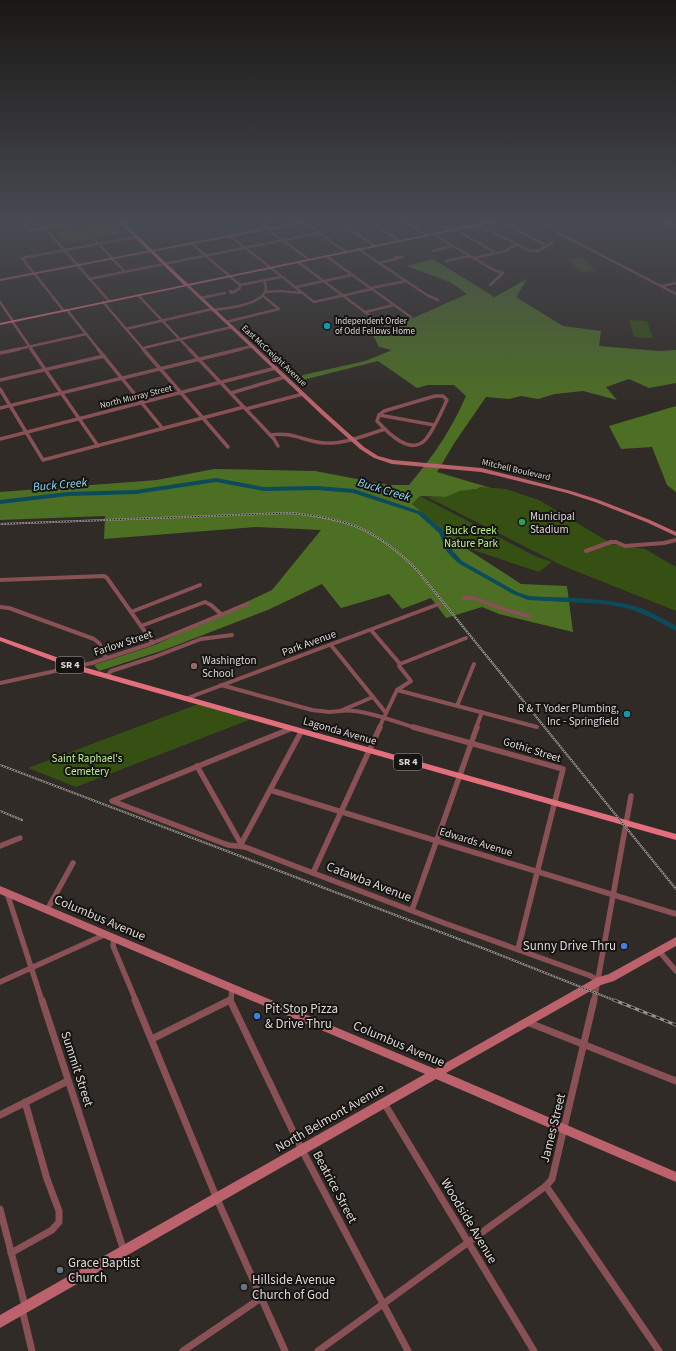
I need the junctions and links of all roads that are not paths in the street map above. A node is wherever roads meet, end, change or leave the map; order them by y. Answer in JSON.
{"nodes":[{"id":1,"x":43,"y":283,"type":"edge"},
{"id":2,"x":93,"y":283,"type":"edge"},
{"id":3,"x":191,"y":283,"type":"edge"},
{"id":4,"x":238,"y":283,"type":"edge"},
{"id":5,"x":249,"y":283,"type":"edge"},
{"id":6,"x":265,"y":283,"type":"edge"},
{"id":7,"x":290,"y":283,"type":"edge"},
{"id":8,"x":314,"y":283,"type":"edge"},
{"id":9,"x":327,"y":283,"type":"edge"},
{"id":10,"x":363,"y":283,"type":"edge"},
{"id":11,"x":397,"y":283,"type":"edge"},
{"id":12,"x":409,"y":283,"type":"edge"},
{"id":13,"x":655,"y":283,"type":"edge"},
{"id":14,"x":186,"y":284,"type":"junction"},
{"id":15,"x":676,"y":284,"type":"edge"},
{"id":16,"x":240,"y":285,"type":"junction"},
{"id":17,"x":296,"y":287,"type":"junction"},
{"id":18,"x":663,"y":287,"type":"junction"},
{"id":19,"x":372,"y":289,"type":"junction"},
{"id":20,"x":235,"y":291,"type":"dead end"},
{"id":21,"x":226,"y":293,"type":"dead end"},
{"id":22,"x":303,"y":293,"type":"junction"},
{"id":23,"x":264,"y":294,"type":"junction"},
{"id":24,"x":676,"y":294,"type":"edge"},
{"id":25,"x":138,"y":295,"type":"junction"},
{"id":26,"x":344,"y":296,"type":"junction"},
{"id":27,"x":201,"y":298,"type":"junction"},
{"id":28,"x":438,"y":300,"type":"dead end"},
{"id":29,"x":109,"y":301,"type":"junction"},
{"id":30,"x":103,"y":302,"type":"junction"},
{"id":31,"x":0,"y":303,"type":"edge"},
{"id":32,"x":394,"y":305,"type":"junction"},
{"id":33,"x":213,"y":309,"type":"junction"},
{"id":34,"x":65,"y":310,"type":"junction"},
{"id":35,"x":364,"y":312,"type":"junction"},
{"id":36,"x":411,"y":317,"type":"dead end"},
{"id":37,"x":163,"y":320,"type":"junction"},
{"id":38,"x":12,"y":321,"type":"junction"},
{"id":39,"x":226,"y":322,"type":"junction"},
{"id":40,"x":0,"y":324,"type":"edge"},
{"id":41,"x":381,"y":324,"type":"dead end"},
{"id":42,"x":232,"y":327,"type":"junction"},
{"id":43,"x":126,"y":328,"type":"junction"},
{"id":44,"x":86,"y":334,"type":"junction"},
{"id":45,"x":180,"y":339,"type":"junction"},
{"id":46,"x":29,"y":346,"type":"junction"},
{"id":47,"x":252,"y":346,"type":"junction"},
{"id":48,"x":143,"y":348,"type":"junction"},
{"id":49,"x":0,"y":353,"type":"edge"},
{"id":50,"x":104,"y":356,"type":"junction"},
{"id":51,"x":200,"y":360,"type":"junction"},
{"id":52,"x":276,"y":368,"type":"junction"},
{"id":53,"x":45,"y":369,"type":"junction"},
{"id":54,"x":161,"y":369,"type":"junction"},
{"id":55,"x":285,"y":377,"type":"junction"},
{"id":56,"x":122,"y":379,"type":"junction"},
{"id":57,"x":0,"y":380,"type":"edge"},
{"id":58,"x":222,"y":383,"type":"junction"},
{"id":59,"x":0,"y":389,"type":"edge"},
{"id":60,"x":62,"y":393,"type":"junction"},
{"id":61,"x":182,"y":393,"type":"junction"},
{"id":62,"x":231,"y":393,"type":"junction"},
{"id":63,"x":303,"y":394,"type":"junction"},
{"id":64,"x":142,"y":403,"type":"junction"},
{"id":65,"x":10,"y":406,"type":"junction"},
{"id":66,"x":0,"y":408,"type":"edge"},
{"id":67,"x":245,"y":408,"type":"junction"},
{"id":68,"x":379,"y":415,"type":"junction"},
{"id":69,"x":203,"y":418,"type":"junction"},
{"id":70,"x":79,"y":419,"type":"junction"},
{"id":71,"x":434,"y":425,"type":"junction"},
{"id":72,"x":163,"y":429,"type":"junction"},
{"id":73,"x":385,"y":429,"type":"junction"},
{"id":74,"x":26,"y":433,"type":"junction"},
{"id":75,"x":271,"y":435,"type":"junction"},
{"id":76,"x":352,"y":438,"type":"junction"},
{"id":77,"x":0,"y":439,"type":"edge"},
{"id":78,"x":98,"y":446,"type":"junction"},
{"id":79,"x":278,"y":446,"type":"dead end"},
{"id":80,"x":228,"y":447,"type":"dead end"},
{"id":81,"x":676,"y":534,"type":"edge"},
{"id":82,"x":676,"y":540,"type":"edge"},
{"id":83,"x":586,"y":551,"type":"dead end"},
{"id":84,"x":0,"y":580,"type":"edge"},
{"id":85,"x":200,"y":586,"type":"dead end"},
{"id":86,"x":463,"y":598,"type":"dead end"},
{"id":87,"x":247,"y":604,"type":"dead end"},
{"id":88,"x":439,"y":604,"type":"dead end"},
{"id":89,"x":0,"y":607,"type":"edge"},
{"id":90,"x":131,"y":612,"type":"junction"},
{"id":91,"x":222,"y":615,"type":"junction"},
{"id":92,"x":529,"y":616,"type":"dead end"},
{"id":93,"x":142,"y":626,"type":"junction"},
{"id":94,"x":371,"y":630,"type":"junction"},
{"id":95,"x":232,"y":635,"type":"dead end"},
{"id":96,"x":466,"y":638,"type":"dead end"},
{"id":97,"x":0,"y":639,"type":"edge"},
{"id":98,"x":153,"y":643,"type":"junction"},
{"id":99,"x":331,"y":645,"type":"junction"},
{"id":100,"x":106,"y":658,"type":"junction"},
{"id":101,"x":400,"y":664,"type":"junction"},
{"id":102,"x":474,"y":664,"type":"dead end"},
{"id":103,"x":77,"y":667,"type":"junction"},
{"id":104,"x":107,"y":676,"type":"junction"},
{"id":105,"x":0,"y":683,"type":"edge"},
{"id":106,"x":221,"y":685,"type":"junction"},
{"id":107,"x":397,"y":690,"type":"junction"},
{"id":108,"x":373,"y":697,"type":"junction"},
{"id":109,"x":185,"y":699,"type":"junction"},
{"id":110,"x":457,"y":706,"type":"junction"},
{"id":111,"x":340,"y":711,"type":"junction"},
{"id":112,"x":482,"y":712,"type":"junction"},
{"id":113,"x":386,"y":713,"type":"junction"},
{"id":114,"x":383,"y":719,"type":"junction"},
{"id":115,"x":537,"y":727,"type":"dead end"},
{"id":116,"x":290,"y":729,"type":"junction"},
{"id":117,"x":301,"y":732,"type":"junction"},
{"id":118,"x":471,"y":742,"type":"junction"},
{"id":119,"x":369,"y":751,"type":"junction"},
{"id":120,"x":197,"y":766,"type":"junction"},
{"id":121,"x":459,"y":776,"type":"junction"},
{"id":122,"x":270,"y":790,"type":"junction"},
{"id":123,"x":631,"y":796,"type":"dead end"},
{"id":124,"x":555,"y":803,"type":"junction"},
{"id":125,"x":341,"y":811,"type":"junction"},
{"id":126,"x":627,"y":824,"type":"junction"},
{"id":127,"x":20,"y":838,"type":"dead end"},
{"id":128,"x":676,"y":838,"type":"edge"},
{"id":129,"x":436,"y":840,"type":"junction"},
{"id":130,"x":241,"y":845,"type":"junction"},
{"id":131,"x":0,"y":846,"type":"edge"},
{"id":132,"x":73,"y":863,"type":"dead end"},
{"id":133,"x":312,"y":872,"type":"junction"},
{"id":134,"x":538,"y":872,"type":"junction"},
{"id":135,"x":4,"y":892,"type":"edge"},
{"id":136,"x":614,"y":895,"type":"junction"},
{"id":137,"x":47,"y":910,"type":"junction"},
{"id":138,"x":412,"y":910,"type":"junction"},
{"id":139,"x":676,"y":914,"type":"edge"},
{"id":140,"x":110,"y":936,"type":"junction"},
{"id":141,"x":676,"y":941,"type":"edge"},
{"id":142,"x":518,"y":949,"type":"junction"},
{"id":143,"x":659,"y":951,"type":"junction"},
{"id":144,"x":31,"y":968,"type":"junction"},
{"id":145,"x":676,"y":971,"type":"edge"},
{"id":146,"x":599,"y":981,"type":"junction"},
{"id":147,"x":0,"y":982,"type":"edge"},
{"id":148,"x":232,"y":988,"type":"junction"},
{"id":149,"x":230,"y":1000,"type":"junction"},
{"id":150,"x":527,"y":1022,"type":"junction"},
{"id":151,"x":152,"y":1039,"type":"junction"},
{"id":152,"x":585,"y":1045,"type":"junction"},
{"id":153,"x":436,"y":1074,"type":"junction"},
{"id":154,"x":68,"y":1081,"type":"junction"},
{"id":155,"x":676,"y":1081,"type":"edge"},
{"id":156,"x":25,"y":1102,"type":"junction"},
{"id":157,"x":384,"y":1103,"type":"junction"},
{"id":158,"x":0,"y":1115,"type":"edge"},
{"id":159,"x":565,"y":1130,"type":"junction"},
{"id":160,"x":302,"y":1150,"type":"junction"},
{"id":161,"x":676,"y":1177,"type":"edge"},
{"id":162,"x":546,"y":1186,"type":"junction"},
{"id":163,"x":217,"y":1198,"type":"junction"},
{"id":164,"x":0,"y":1209,"type":"edge"},
{"id":165,"x":468,"y":1242,"type":"junction"},
{"id":166,"x":124,"y":1251,"type":"junction"},
{"id":167,"x":11,"y":1253,"type":"junction"},
{"id":168,"x":261,"y":1298,"type":"junction"},
{"id":169,"x":383,"y":1304,"type":"junction"},
{"id":170,"x":23,"y":1310,"type":"junction"},
{"id":171,"x":0,"y":1322,"type":"edge"},
{"id":172,"x":32,"y":1351,"type":"edge"},
{"id":173,"x":183,"y":1351,"type":"edge"},
{"id":174,"x":285,"y":1351,"type":"edge"},
{"id":175,"x":318,"y":1351,"type":"edge"},
{"id":176,"x":408,"y":1351,"type":"edge"},
{"id":177,"x":534,"y":1351,"type":"edge"},
{"id":178,"x":659,"y":1351,"type":"edge"}],
"edges":[{"from":1,"to":34,"type":"street"},
{"from":2,"to":29,"type":"street"},
{"from":3,"to":14,"type":"main road"},
{"from":4,"to":16,"type":"street"},
{"from":5,"to":16,"type":"street"},
{"from":6,"to":23,"type":"street"},
{"from":7,"to":17,"type":"street"},
{"from":8,"to":17,"type":"street"},
{"from":9,"to":26,"type":"street"},
{"from":10,"to":19,"type":"street"},
{"from":11,"to":19,"type":"street"},
{"from":12,"to":28,"type":"street"},
{"from":13,"to":18,"type":"street"},
{"from":14,"to":25,"type":"main road"},
{"from":14,"to":27,"type":"street","name":"East McCreight Avenue"},
{"from":15,"to":18,"type":"street"},
{"from":16,"to":20,"type":"street"},
{"from":17,"to":22,"type":"street"},
{"from":18,"to":24,"type":"street"},
{"from":19,"to":26,"type":"street"},
{"from":19,"to":32,"type":"street"},
{"from":21,"to":27,"type":"street"},
{"from":22,"to":23,"type":"street"},
{"from":22,"to":26,"type":"street"},
{"from":23,"to":33,"type":"street"},
{"from":23,"to":39,"type":"street"},
{"from":25,"to":29,"type":"main road"},
{"from":25,"to":37,"type":"street"},
{"from":26,"to":35,"type":"street"},
{"from":27,"to":33,"type":"street","name":"East McCreight Avenue"},
{"from":29,"to":30,"type":"main road"},
{"from":30,"to":34,"type":"main road"},
{"from":30,"to":43,"type":"street"},
{"from":31,"to":38,"type":"street"},
{"from":32,"to":35,"type":"street"},
{"from":32,"to":36,"type":"street"},
{"from":33,"to":37,"type":"street"},
{"from":33,"to":39,"type":"street","name":"East McCreight Avenue"},
{"from":34,"to":38,"type":"main road"},
{"from":34,"to":44,"type":"street"},
{"from":35,"to":41,"type":"street"},
{"from":37,"to":43,"type":"street"},
{"from":37,"to":45,"type":"street"},
{"from":38,"to":40,"type":"main road"},
{"from":38,"to":46,"type":"street"},
{"from":39,"to":42,"type":"street","name":"East McCreight Avenue"},
{"from":42,"to":45,"type":"street"},
{"from":42,"to":47,"type":"street","name":"East McCreight Avenue"},
{"from":43,"to":48,"type":"street"},
{"from":44,"to":46,"type":"street"},
{"from":44,"to":50,"type":"street"},
{"from":45,"to":48,"type":"street"},
{"from":45,"to":51,"type":"street"},
{"from":46,"to":49,"type":"street"},
{"from":46,"to":53,"type":"street"},
{"from":47,"to":51,"type":"street"},
{"from":47,"to":52,"type":"street","name":"East McCreight Avenue"},
{"from":48,"to":54,"type":"street"},
{"from":50,"to":53,"type":"street"},
{"from":50,"to":56,"type":"street"},
{"from":51,"to":54,"type":"street"},
{"from":51,"to":58,"type":"street"},
{"from":52,"to":55,"type":"street","name":"East McCreight Avenue"},
{"from":52,"to":58,"type":"street","name":"North Murray Street"},
{"from":53,"to":57,"type":"street"},
{"from":53,"to":60,"type":"street"},
{"from":54,"to":56,"type":"street"},
{"from":54,"to":61,"type":"street"},
{"from":55,"to":62,"type":"street"},
{"from":55,"to":63,"type":"street","name":"East McCreight Avenue"},
{"from":56,"to":60,"type":"street"},
{"from":56,"to":64,"type":"street"},
{"from":58,"to":61,"type":"street","name":"North Murray Street"},
{"from":58,"to":62,"type":"street"},
{"from":59,"to":65,"type":"street"},
{"from":60,"to":65,"type":"street"},
{"from":60,"to":70,"type":"street"},
{"from":61,"to":64,"type":"street","name":"North Murray Street"},
{"from":61,"to":69,"type":"street"},
{"from":62,"to":67,"type":"street"},
{"from":63,"to":67,"type":"street"},
{"from":63,"to":76,"type":"street","name":"East McCreight Avenue"},
{"from":64,"to":70,"type":"street","name":"North Murray Street"},
{"from":64,"to":72,"type":"street"},
{"from":65,"to":66,"type":"street"},
{"from":65,"to":74,"type":"street"},
{"from":67,"to":69,"type":"street"},
{"from":67,"to":75,"type":"street"},
{"from":68,"to":71,"type":"street"},
{"from":68,"to":71,"type":"street"},
{"from":68,"to":73,"type":"street"},
{"from":69,"to":72,"type":"street"},
{"from":69,"to":80,"type":"street"},
{"from":70,"to":74,"type":"street","name":"North Murray Street"},
{"from":70,"to":78,"type":"street"},
{"from":71,"to":73,"type":"street"},
{"from":72,"to":78,"type":"street"},
{"from":73,"to":76,"type":"street"},
{"from":74,"to":77,"type":"street","name":"North Murray Street"},
{"from":74,"to":78,"type":"street"},
{"from":75,"to":76,"type":"street"},
{"from":75,"to":79,"type":"street"},
{"from":76,"to":81,"type":"street","name":"Mitchell Boulevard"},
{"from":82,"to":83,"type":"street"},
{"from":84,"to":90,"type":"street"},
{"from":85,"to":90,"type":"street"},
{"from":86,"to":92,"type":"street"},
{"from":87,"to":91,"type":"street","name":"Farlow Street"},
{"from":88,"to":94,"type":"street","name":"Park Avenue"},
{"from":89,"to":100,"type":"street"},
{"from":90,"to":93,"type":"street"},
{"from":91,"to":93,"type":"street"},
{"from":91,"to":98,"type":"street","name":"Farlow Street"},
{"from":93,"to":98,"type":"street"},
{"from":94,"to":99,"type":"street","name":"Park Avenue"},
{"from":94,"to":101,"type":"street"},
{"from":95,"to":104,"type":"street"},
{"from":96,"to":101,"type":"street"},
{"from":97,"to":103,"type":"main road","name":"Lagonda Avenue","number":"SR 4"},
{"from":98,"to":100,"type":"street","name":"Farlow Street"},
{"from":99,"to":106,"type":"street","name":"Park Avenue"},
{"from":99,"to":108,"type":"street"},
{"from":100,"to":103,"type":"street","name":"Farlow Street"},
{"from":101,"to":107,"type":"street"},
{"from":102,"to":110,"type":"street"},
{"from":103,"to":104,"type":"main road","name":"Lagonda Avenue","number":"SR 4"},
{"from":103,"to":105,"type":"street","name":"Farlow Street"},
{"from":104,"to":109,"type":"main road","name":"Lagonda Avenue","number":"SR 4"},
{"from":106,"to":109,"type":"street","name":"Park Avenue"},
{"from":106,"to":111,"type":"street","name":"Gothic Street"},
{"from":107,"to":110,"type":"street"},
{"from":107,"to":113,"type":"street"},
{"from":108,"to":111,"type":"street","name":"Gothic Street"},
{"from":108,"to":113,"type":"street"},
{"from":109,"to":116,"type":"main road","name":"Lagonda Avenue","number":"SR 4"},
{"from":110,"to":112,"type":"street"},
{"from":111,"to":114,"type":"street","name":"Gothic Street"},
{"from":112,"to":115,"type":"street"},
{"from":112,"to":118,"type":"street"},
{"from":113,"to":114,"type":"street"},
{"from":114,"to":118,"type":"street","name":"Gothic Street"},
{"from":114,"to":119,"type":"street"},
{"from":116,"to":117,"type":"main road","name":"Lagonda Avenue","number":"SR 4"},
{"from":116,"to":120,"type":"street"},
{"from":117,"to":119,"type":"main road","name":"Lagonda Avenue","number":"SR 4"},
{"from":117,"to":122,"type":"street"},
{"from":118,"to":121,"type":"street"},
{"from":118,"to":124,"type":"street","name":"Gothic Street"},
{"from":119,"to":121,"type":"main road","name":"Lagonda Avenue","number":"SR 4"},
{"from":119,"to":125,"type":"street"},
{"from":120,"to":130,"type":"street"},
{"from":120,"to":130,"type":"street","name":"Catawba Avenue"},
{"from":121,"to":124,"type":"main road","name":"Lagonda Avenue","number":"SR 4"},
{"from":121,"to":129,"type":"street"},
{"from":122,"to":125,"type":"street","name":"Edwards Avenue"},
{"from":122,"to":130,"type":"street"},
{"from":123,"to":126,"type":"street","name":"James Street"},
{"from":124,"to":126,"type":"main road","name":"Lagonda Avenue","number":"SR 4"},
{"from":124,"to":134,"type":"street","name":"Gothic Street"},
{"from":125,"to":129,"type":"street","name":"Edwards Avenue"},
{"from":125,"to":133,"type":"street"},
{"from":126,"to":128,"type":"main road","name":"Lagonda Avenue","number":"SR 4"},
{"from":126,"to":136,"type":"street","name":"James Street"},
{"from":127,"to":131,"type":"street"},
{"from":129,"to":134,"type":"street","name":"Edwards Avenue"},
{"from":129,"to":138,"type":"street"},
{"from":130,"to":133,"type":"street","name":"Catawba Avenue"},
{"from":132,"to":137,"type":"street"},
{"from":133,"to":138,"type":"street","name":"Catawba Avenue"},
{"from":134,"to":136,"type":"street","name":"Edwards Avenue"},
{"from":134,"to":142,"type":"street","name":"Gothic Street"},
{"from":135,"to":137,"type":"street","name":"Columbus Avenue"},
{"from":135,"to":144,"type":"street","name":"Summit Street"},
{"from":136,"to":139,"type":"street","name":"Edwards Avenue"},
{"from":136,"to":146,"type":"street","name":"James Street"},
{"from":137,"to":140,"type":"street","name":"Columbus Avenue"},
{"from":138,"to":142,"type":"street","name":"Catawba Avenue"},
{"from":140,"to":144,"type":"street"},
{"from":140,"to":148,"type":"street","name":"Columbus Avenue"},
{"from":140,"to":151,"type":"street"},
{"from":141,"to":143,"type":"street","name":"North Belmont Avenue"},
{"from":142,"to":146,"type":"street","name":"Catawba Avenue"},
{"from":143,"to":145,"type":"street"},
{"from":143,"to":146,"type":"street","name":"North Belmont Avenue"},
{"from":144,"to":147,"type":"street"},
{"from":144,"to":154,"type":"street","name":"Summit Street"},
{"from":146,"to":150,"type":"street","name":"North Belmont Avenue"},
{"from":146,"to":152,"type":"street","name":"James Street"},
{"from":148,"to":149,"type":"street"},
{"from":148,"to":153,"type":"street","name":"Columbus Avenue"},
{"from":149,"to":151,"type":"street"},
{"from":149,"to":160,"type":"street","name":"Beatrice Street"},
{"from":150,"to":152,"type":"street"},
{"from":150,"to":153,"type":"street","name":"North Belmont Avenue"},
{"from":151,"to":163,"type":"street"},
{"from":152,"to":155,"type":"street"},
{"from":152,"to":159,"type":"street","name":"James Street"},
{"from":153,"to":157,"type":"street","name":"North Belmont Avenue"},
{"from":153,"to":159,"type":"street","name":"Columbus Avenue"},
{"from":154,"to":156,"type":"street"},
{"from":154,"to":166,"type":"street","name":"Summit Street"},
{"from":156,"to":158,"type":"street"},
{"from":156,"to":167,"type":"street"},
{"from":157,"to":160,"type":"street","name":"North Belmont Avenue"},
{"from":157,"to":165,"type":"street","name":"Woodside Avenue"},
{"from":159,"to":161,"type":"street","name":"Columbus Avenue"},
{"from":159,"to":162,"type":"street","name":"James Street"},
{"from":160,"to":163,"type":"street","name":"North Belmont Avenue"},
{"from":160,"to":169,"type":"street","name":"Beatrice Street"},
{"from":162,"to":165,"type":"street","name":"James Street"},
{"from":162,"to":178,"type":"street"},
{"from":163,"to":166,"type":"street","name":"North Belmont Avenue"},
{"from":163,"to":168,"type":"street"},
{"from":164,"to":167,"type":"street"},
{"from":165,"to":169,"type":"street","name":"James Street"},
{"from":165,"to":177,"type":"street","name":"Woodside Avenue"},
{"from":166,"to":170,"type":"street","name":"North Belmont Avenue"},
{"from":167,"to":170,"type":"street"},
{"from":168,"to":173,"type":"street"},
{"from":168,"to":174,"type":"street"},
{"from":169,"to":175,"type":"street","name":"James Street"},
{"from":169,"to":176,"type":"street","name":"Beatrice Street"},
{"from":170,"to":171,"type":"street","name":"North Belmont Avenue"},
{"from":170,"to":172,"type":"street"}]}
